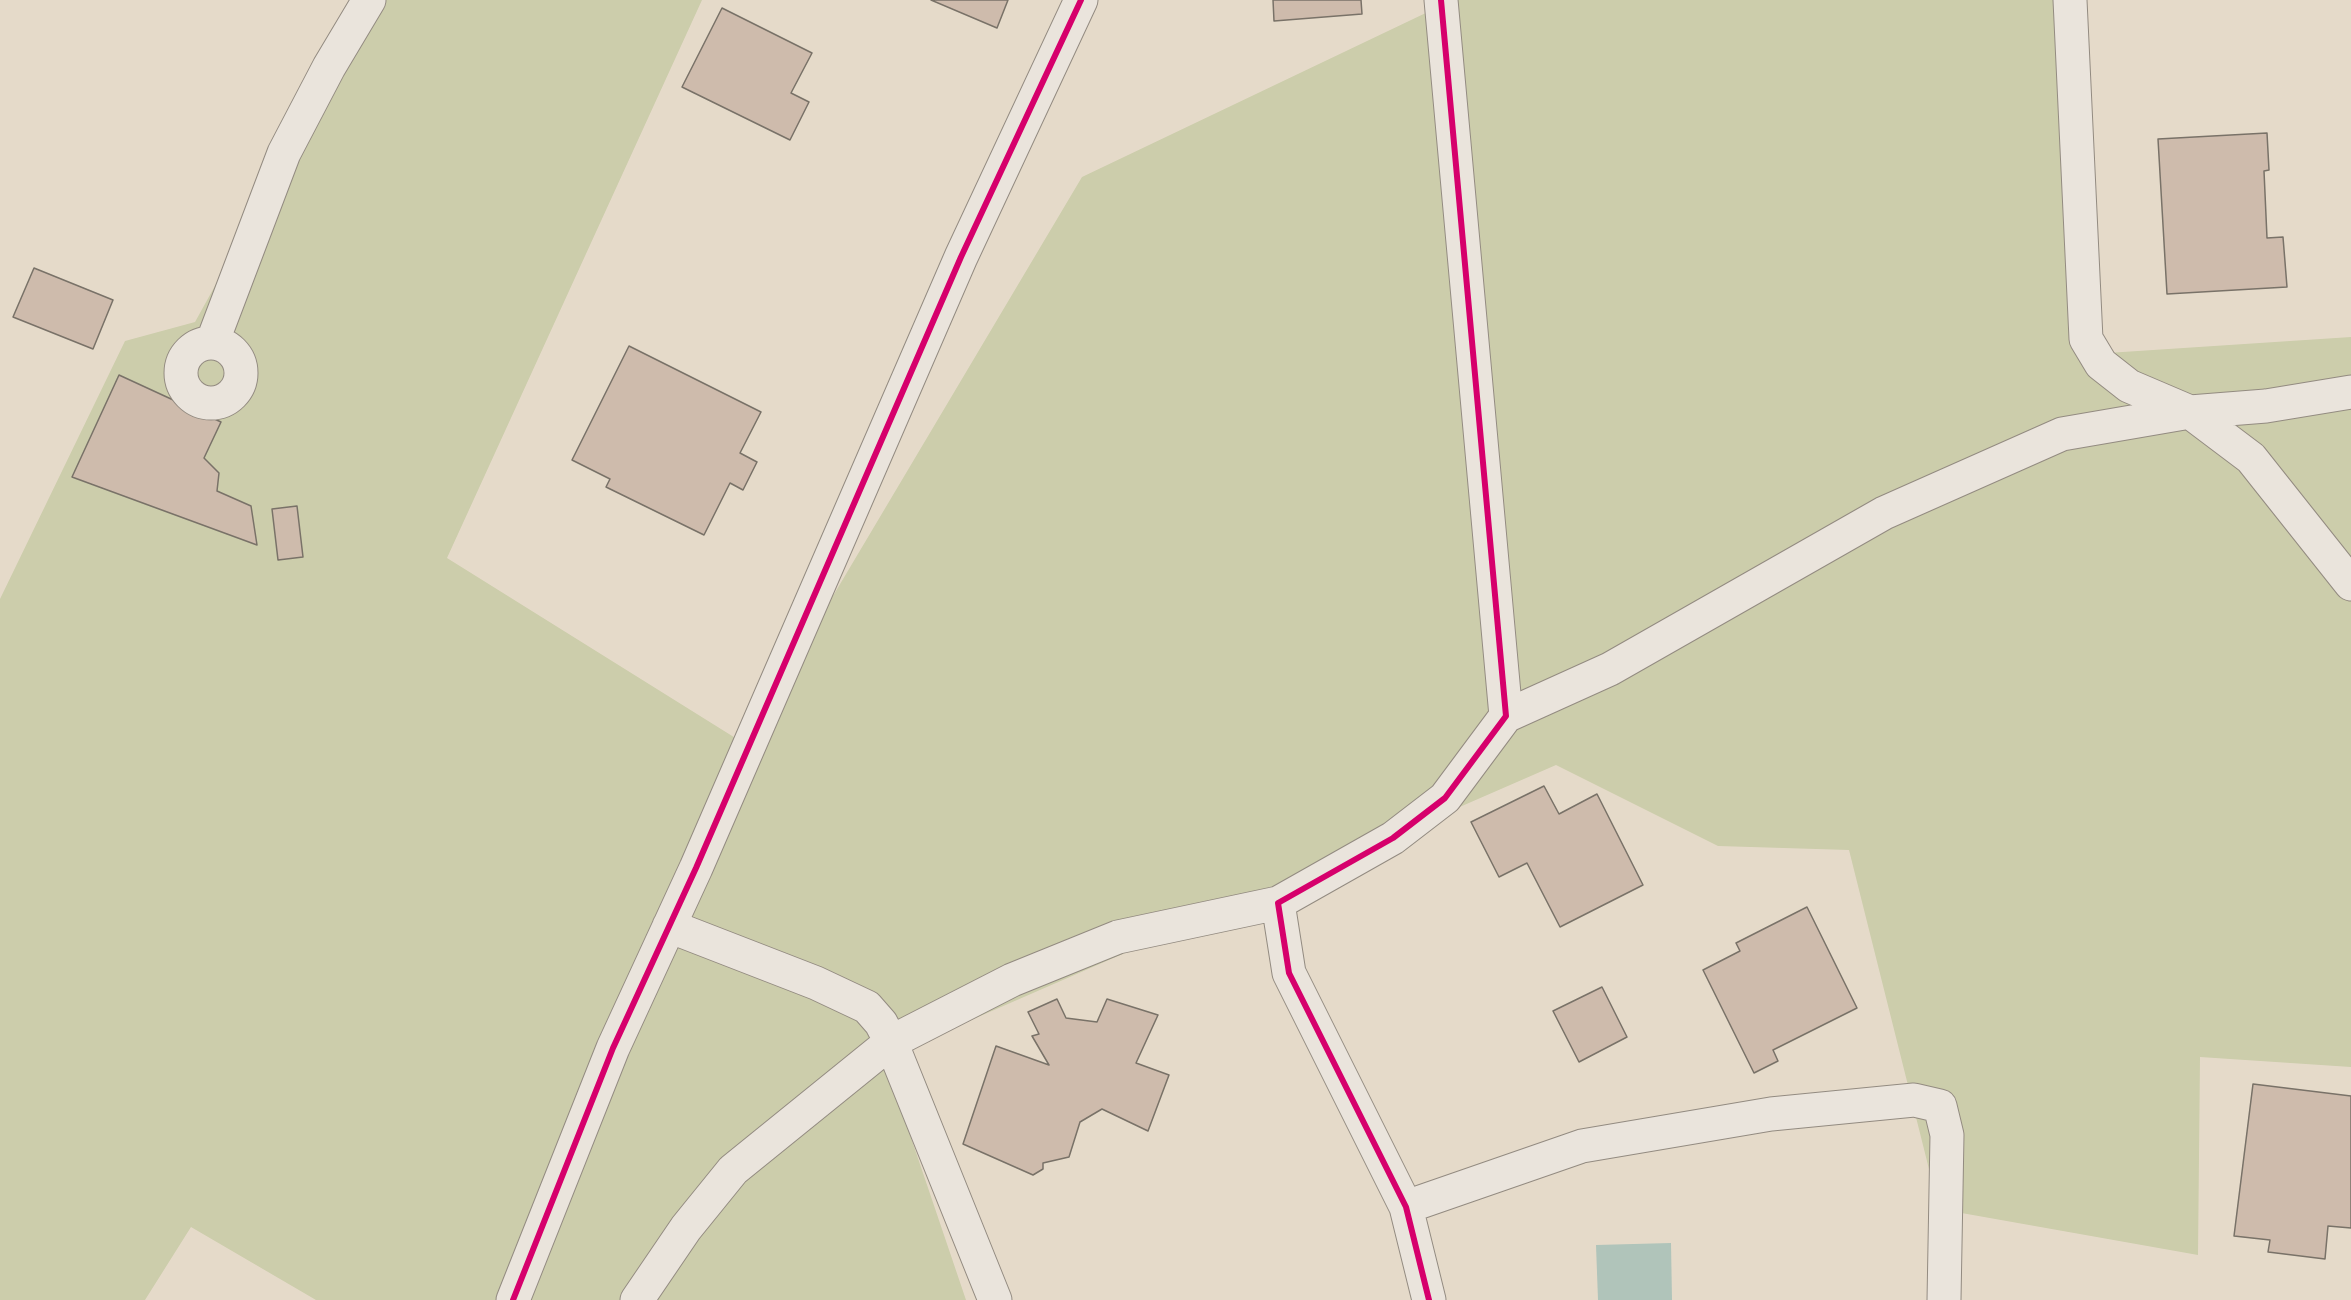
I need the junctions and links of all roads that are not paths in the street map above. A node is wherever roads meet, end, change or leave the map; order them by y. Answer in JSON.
{"nodes":[{"id":1,"x":369,"y":0,"type":"edge"},
{"id":2,"x":1082,"y":0,"type":"edge"},
{"id":3,"x":1441,"y":0,"type":"edge"},
{"id":4,"x":2070,"y":0,"type":"edge"},
{"id":5,"x":212,"y":343,"type":"dead end"},
{"id":6,"x":2351,"y":392,"type":"edge"},
{"id":7,"x":2190,"y":412,"type":"junction"},
{"id":8,"x":2351,"y":584,"type":"edge"},
{"id":9,"x":1506,"y":716,"type":"junction"},
{"id":10,"x":1278,"y":903,"type":"junction"},
{"id":11,"x":669,"y":926,"type":"junction"},
{"id":12,"x":891,"y":1042,"type":"junction"},
{"id":13,"x":1406,"y":1207,"type":"junction"},
{"id":14,"x":513,"y":1300,"type":"edge"},
{"id":15,"x":637,"y":1300,"type":"edge"},
{"id":16,"x":995,"y":1300,"type":"edge"},
{"id":17,"x":1429,"y":1300,"type":"edge"},
{"id":18,"x":1944,"y":1300,"type":"edge"}],
"edges":[{"from":1,"to":5,"type":"street"},
{"from":2,"to":11,"type":"street"},
{"from":3,"to":9,"type":"street"},
{"from":4,"to":7,"type":"street"},
{"from":6,"to":7,"type":"street"},
{"from":7,"to":8,"type":"street"},
{"from":7,"to":9,"type":"street"},
{"from":9,"to":10,"type":"street"},
{"from":10,"to":12,"type":"street"},
{"from":10,"to":13,"type":"street"},
{"from":11,"to":12,"type":"street"},
{"from":11,"to":14,"type":"street"},
{"from":12,"to":15,"type":"street"},
{"from":12,"to":16,"type":"street"},
{"from":13,"to":17,"type":"street"},
{"from":13,"to":18,"type":"street"}]}
